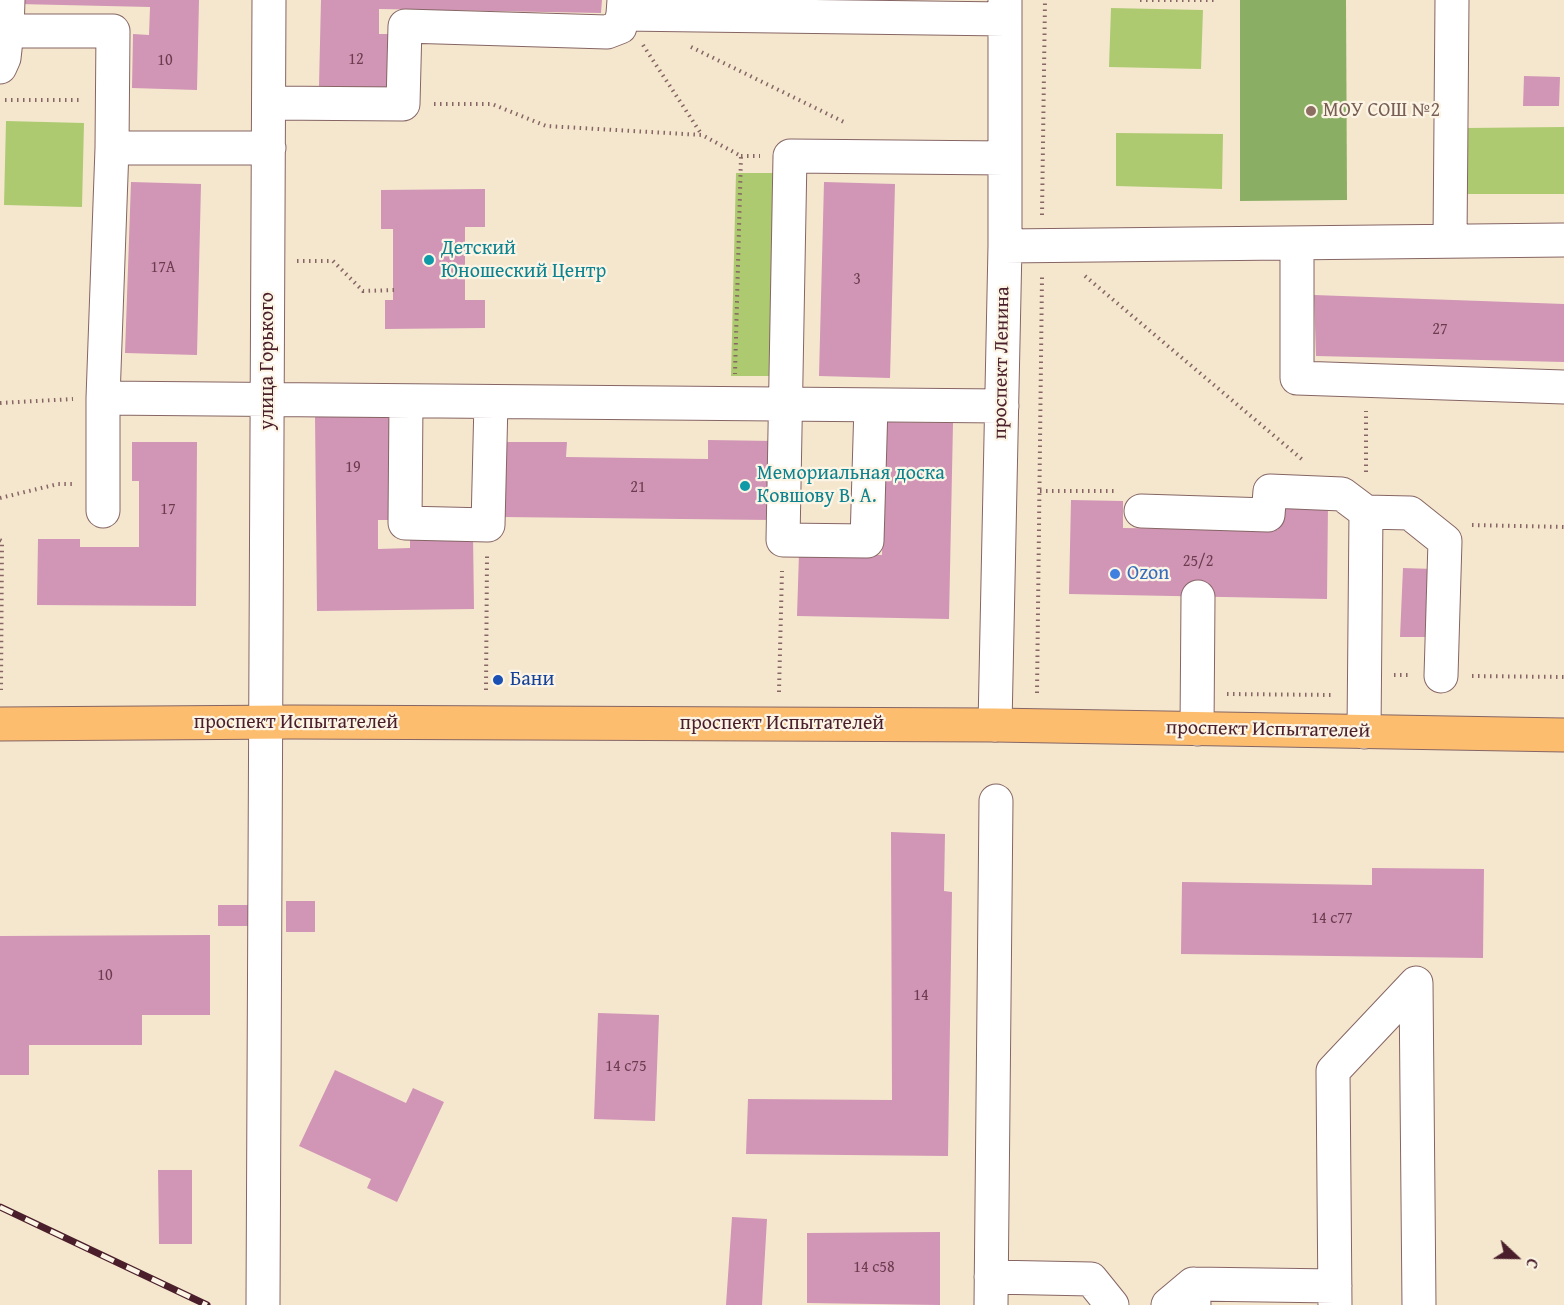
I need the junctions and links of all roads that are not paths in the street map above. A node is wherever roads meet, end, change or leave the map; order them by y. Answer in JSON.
{"nodes":[{"id":1,"x":269,"y":0,"type":"edge"},
{"id":2,"x":1452,"y":0,"type":"edge"},
{"id":3,"x":623,"y":7,"type":"edge"},
{"id":4,"x":1005,"y":10,"type":"edge"},
{"id":5,"x":7,"y":16,"type":"edge"},
{"id":6,"x":0,"y":67,"type":"edge"},
{"id":7,"x":269,"y":103,"type":"junction"},
{"id":8,"x":112,"y":148,"type":"junction"},
{"id":9,"x":269,"y":148,"type":"junction"},
{"id":10,"x":1005,"y":158,"type":"junction"},
{"id":11,"x":1564,"y":240,"type":"edge"},
{"id":12,"x":1450,"y":241,"type":"junction"},
{"id":13,"x":1298,"y":243,"type":"junction"},
{"id":14,"x":1005,"y":246,"type":"junction"},
{"id":15,"x":1564,"y":387,"type":"edge"},
{"id":16,"x":103,"y":398,"type":"junction"},
{"id":17,"x":268,"y":399,"type":"junction"},
{"id":18,"x":406,"y":401,"type":"junction"},
{"id":19,"x":491,"y":402,"type":"junction"},
{"id":20,"x":786,"y":405,"type":"junction"},
{"id":21,"x":871,"y":405,"type":"junction"},
{"id":22,"x":1002,"y":406,"type":"junction"},
{"id":23,"x":103,"y":498,"type":"road end"},
{"id":24,"x":1141,"y":512,"type":"road end"},
{"id":25,"x":1366,"y":512,"type":"junction"},
{"id":26,"x":1198,"y":597,"type":"dead end"},
{"id":27,"x":1441,"y":676,"type":"dead end"},
{"id":28,"x":267,"y":722,"type":"junction"},
{"id":29,"x":0,"y":724,"type":"edge"},
{"id":30,"x":995,"y":725,"type":"junction"},
{"id":31,"x":1197,"y":729,"type":"junction"},
{"id":32,"x":1364,"y":732,"type":"junction"},
{"id":33,"x":1564,"y":735,"type":"edge"},
{"id":34,"x":996,"y":801,"type":"dead end"},
{"id":35,"x":991,"y":1291,"type":"edge"},
{"id":36,"x":1193,"y":1294,"type":"edge"},
{"id":37,"x":1335,"y":1296,"type":"edge"},
{"id":38,"x":263,"y":1305,"type":"edge"},
{"id":39,"x":1112,"y":1305,"type":"edge"},
{"id":40,"x":1168,"y":1305,"type":"edge"},
{"id":41,"x":1419,"y":1305,"type":"edge"}],
"edges":[{"from":1,"to":7,"type":"street","name":"улица Горького"},
{"from":2,"to":12,"type":"street"},
{"from":3,"to":4,"type":"street"},
{"from":3,"to":7,"type":"street"},
{"from":4,"to":10,"type":"street","name":"проспект Ленина"},
{"from":5,"to":6,"type":"street"},
{"from":5,"to":8,"type":"street"},
{"from":7,"to":9,"type":"street","name":"улица Горького"},
{"from":8,"to":9,"type":"street"},
{"from":8,"to":16,"type":"street"},
{"from":9,"to":17,"type":"street","name":"улица Горького"},
{"from":10,"to":14,"type":"street","name":"проспект Ленина"},
{"from":10,"to":20,"type":"street"},
{"from":11,"to":12,"type":"street"},
{"from":12,"to":13,"type":"street"},
{"from":13,"to":14,"type":"street"},
{"from":13,"to":15,"type":"street"},
{"from":14,"to":22,"type":"street","name":"проспект Ленина"},
{"from":16,"to":17,"type":"street"},
{"from":16,"to":23,"type":"street"},
{"from":17,"to":18,"type":"street"},
{"from":17,"to":28,"type":"street","name":"улица Горького"},
{"from":18,"to":19,"type":"street"},
{"from":18,"to":19,"type":"street"},
{"from":19,"to":20,"type":"street"},
{"from":20,"to":21,"type":"street"},
{"from":20,"to":21,"type":"street"},
{"from":21,"to":22,"type":"street"},
{"from":22,"to":30,"type":"street","name":"проспект Ленина"},
{"from":24,"to":25,"type":"street"},
{"from":25,"to":27,"type":"street"},
{"from":25,"to":32,"type":"street"},
{"from":26,"to":31,"type":"street"},
{"from":28,"to":29,"type":"main road","name":"проспект Испытателей"},
{"from":28,"to":30,"type":"main road","name":"проспект Испытателей"},
{"from":28,"to":38,"type":"street","name":"улица Горького"},
{"from":30,"to":31,"type":"main road","name":"проспект Испытателей"},
{"from":31,"to":32,"type":"main road","name":"проспект Испытателей"},
{"from":32,"to":33,"type":"main road","name":"проспект Испытателей"},
{"from":34,"to":35,"type":"street"},
{"from":35,"to":39,"type":"street"},
{"from":36,"to":37,"type":"street"},
{"from":36,"to":40,"type":"street"},
{"from":37,"to":41,"type":"street"}]}
